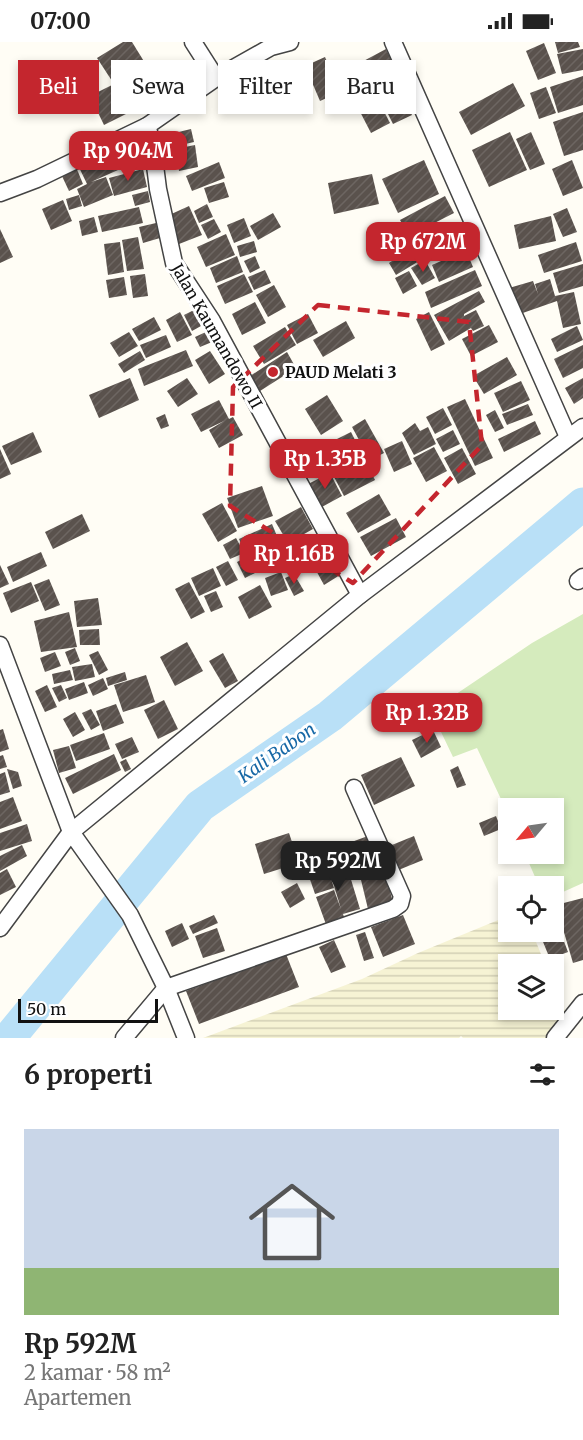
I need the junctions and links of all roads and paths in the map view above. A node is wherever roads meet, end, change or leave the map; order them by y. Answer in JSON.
{"nodes":[{"id":1,"x":193,"y":42,"type":"edge"},
{"id":2,"x":290,"y":42,"type":"edge"},
{"id":3,"x":393,"y":42,"type":"edge"},
{"id":4,"x":216,"y":78,"type":"junction"},
{"id":5,"x":147,"y":126,"type":"junction"},
{"id":6,"x":0,"y":193,"type":"edge"},
{"id":7,"x":583,"y":427,"type":"edge"},
{"id":8,"x":568,"y":437,"type":"junction"},
{"id":9,"x":360,"y":595,"type":"junction"},
{"id":10,"x":0,"y":645,"type":"edge"},
{"id":11,"x":354,"y":788,"type":"dead end"},
{"id":12,"x":75,"y":838,"type":"junction"},
{"id":13,"x":0,"y":928,"type":"edge"},
{"id":14,"x":166,"y":988,"type":"junction"},
{"id":15,"x":583,"y":1003,"type":"edge"},
{"id":16,"x":124,"y":1038,"type":"edge"},
{"id":17,"x":186,"y":1038,"type":"edge"},
{"id":18,"x":555,"y":1038,"type":"edge"}],
"edges":[{"from":1,"to":4,"type":"street"},
{"from":2,"to":4,"type":"street"},
{"from":3,"to":8,"type":"street"},
{"from":4,"to":5,"type":"street"},
{"from":5,"to":6,"type":"street"},
{"from":5,"to":9,"type":"street","name":"Jalan Kaumandowo II"},
{"from":7,"to":8,"type":"street"},
{"from":8,"to":9,"type":"street"},
{"from":9,"to":12,"type":"street"},
{"from":10,"to":12,"type":"street"},
{"from":11,"to":14,"type":"street"},
{"from":12,"to":13,"type":"street"},
{"from":12,"to":14,"type":"street"},
{"from":14,"to":16,"type":"street"},
{"from":14,"to":17,"type":"street"},
{"from":15,"to":18,"type":"street"}]}
